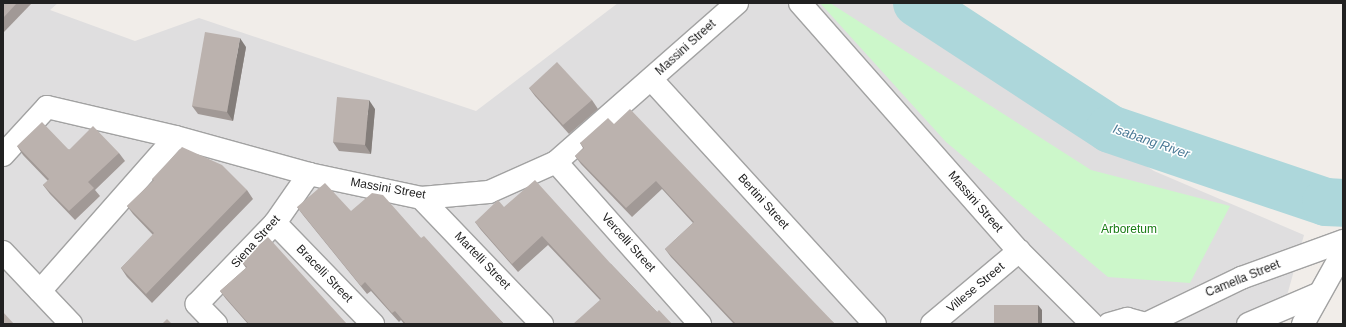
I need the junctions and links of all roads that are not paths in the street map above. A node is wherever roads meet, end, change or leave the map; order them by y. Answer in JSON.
{"nodes":[{"id":1,"x":737,"y":3,"type":"edge"},
{"id":2,"x":800,"y":3,"type":"edge"},
{"id":3,"x":651,"y":79,"type":"junction"},
{"id":4,"x":176,"y":136,"type":"junction"},
{"id":5,"x":3,"y":155,"type":"edge"},
{"id":6,"x":556,"y":162,"type":"junction"},
{"id":7,"x":309,"y":174,"type":"junction"},
{"id":8,"x":421,"y":198,"type":"junction"},
{"id":9,"x":276,"y":223,"type":"junction"},
{"id":10,"x":1343,"y":241,"type":"edge"},
{"id":11,"x":1019,"y":251,"type":"junction"},
{"id":12,"x":3,"y":252,"type":"edge"},
{"id":13,"x":1343,"y":252,"type":"edge"},
{"id":14,"x":40,"y":291,"type":"junction"},
{"id":15,"x":1318,"y":294,"type":"junction"},
{"id":16,"x":71,"y":324,"type":"edge"},
{"id":17,"x":216,"y":324,"type":"edge"},
{"id":18,"x":373,"y":324,"type":"edge"},
{"id":19,"x":542,"y":324,"type":"edge"},
{"id":20,"x":700,"y":324,"type":"edge"},
{"id":21,"x":875,"y":324,"type":"edge"},
{"id":22,"x":932,"y":324,"type":"edge"},
{"id":23,"x":1092,"y":324,"type":"edge"},
{"id":24,"x":1109,"y":324,"type":"edge"},
{"id":25,"x":1146,"y":324,"type":"edge"},
{"id":26,"x":1248,"y":324,"type":"edge"},
{"id":27,"x":1303,"y":324,"type":"edge"}],
"edges":[{"from":1,"to":3,"type":"street","name":"Massini Street"},
{"from":2,"to":11,"type":"street","name":"Massini Street"},
{"from":3,"to":6,"type":"street","name":"Massini Street"},
{"from":3,"to":21,"type":"street","name":"Bertini Street"},
{"from":4,"to":5,"type":"street","name":"Massini Street"},
{"from":4,"to":7,"type":"street","name":"Massini Street"},
{"from":4,"to":14,"type":"street"},
{"from":6,"to":8,"type":"street","name":"Massini Street"},
{"from":6,"to":20,"type":"street","name":"Vercelli Street"},
{"from":7,"to":8,"type":"street","name":"Massini Street"},
{"from":7,"to":9,"type":"street","name":"Siena Street"},
{"from":8,"to":19,"type":"street","name":"Martelli Street"},
{"from":9,"to":17,"type":"street","name":"Siena Street"},
{"from":9,"to":18,"type":"street","name":"Bracelli Street"},
{"from":10,"to":25,"type":"street","name":"Camella Street"},
{"from":11,"to":22,"type":"street","name":"Villese Street"},
{"from":11,"to":23,"type":"street","name":"Massini Street"},
{"from":12,"to":14,"type":"street"},
{"from":13,"to":15,"type":"street"},
{"from":14,"to":16,"type":"street"},
{"from":15,"to":26,"type":"street"},
{"from":15,"to":27,"type":"street"},
{"from":24,"to":25,"type":"street"}]}
